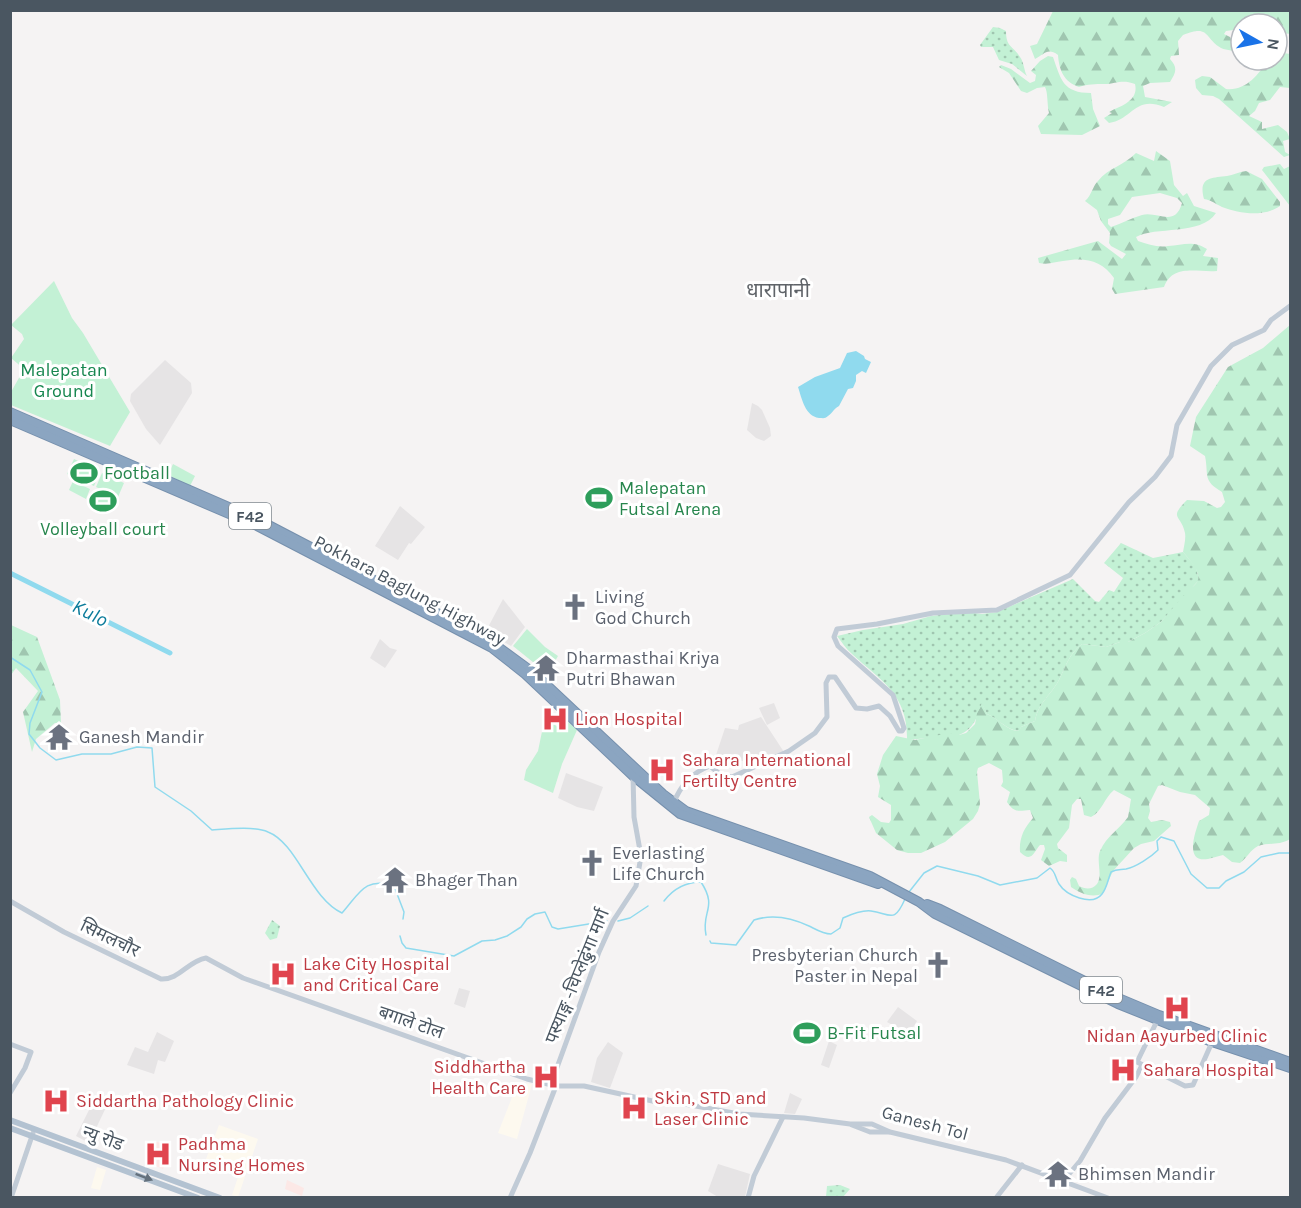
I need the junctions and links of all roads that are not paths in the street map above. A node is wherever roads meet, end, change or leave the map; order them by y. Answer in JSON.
{"nodes":[{"id":1,"x":1290,"y":306,"type":"edge"},
{"id":2,"x":10,"y":412,"type":"edge"},
{"id":3,"x":10,"y":420,"type":"edge"},
{"id":4,"x":635,"y":773,"type":"junction"},
{"id":5,"x":672,"y":805,"type":"junction"},
{"id":6,"x":10,"y":901,"type":"edge"},
{"id":7,"x":923,"y":905,"type":"junction"},
{"id":8,"x":197,"y":960,"type":"joint"},
{"id":9,"x":1157,"y":1021,"type":"junction"},
{"id":10,"x":1213,"y":1039,"type":"junction"},
{"id":11,"x":10,"y":1044,"type":"edge"},
{"id":12,"x":1290,"y":1062,"type":"edge"},
{"id":13,"x":1142,"y":1065,"type":"junction"},
{"id":14,"x":1290,"y":1068,"type":"edge"},
{"id":15,"x":554,"y":1085,"type":"junction"},
{"id":16,"x":10,"y":1093,"type":"edge"},
{"id":17,"x":783,"y":1117,"type":"junction"},
{"id":18,"x":10,"y":1120,"type":"edge"},
{"id":19,"x":10,"y":1128,"type":"edge"},
{"id":20,"x":33,"y":1133,"type":"junction"},
{"id":21,"x":1022,"y":1165,"type":"junction"},
{"id":22,"x":1064,"y":1180,"type":"junction"},
{"id":23,"x":11,"y":1197,"type":"edge"},
{"id":24,"x":198,"y":1197,"type":"edge"},
{"id":25,"x":220,"y":1197,"type":"edge"},
{"id":26,"x":510,"y":1197,"type":"edge"},
{"id":27,"x":748,"y":1197,"type":"edge"},
{"id":28,"x":996,"y":1197,"type":"edge"},
{"id":29,"x":1108,"y":1197,"type":"edge"}],
"edges":[{"from":1,"to":5,"type":"main road"},
{"from":2,"to":4,"type":"highway","name":"Pokhara Baglung Highway","number":"F42"},
{"from":3,"to":4,"type":"highway","name":"Pokhara Baglung Highway","number":"F42"},
{"from":4,"to":5,"type":"highway","name":"Pokhara Baglung Highway","number":"F42"},
{"from":4,"to":15,"type":"main road","name":"पस्याङ्ग -चिप्लेढुंगा मार्ग"},
{"from":5,"to":7,"type":"highway","name":"Pokhara Baglung Highway","number":"F42"},
{"from":6,"to":8,"type":"main road","name":"सिमलचौर"},
{"from":7,"to":9,"type":"highway","number":"F42"},
{"from":7,"to":10,"type":"highway","number":"F42"},
{"from":8,"to":15,"type":"main road","name":"बगाले टोल"},
{"from":9,"to":10,"type":"highway","number":"F42"},
{"from":9,"to":13,"type":"main road"},
{"from":10,"to":12,"type":"highway","number":"F42"},
{"from":10,"to":13,"type":"main road"},
{"from":10,"to":14,"type":"highway","number":"F42"},
{"from":11,"to":16,"type":"main road"},
{"from":13,"to":22,"type":"main road"},
{"from":15,"to":17,"type":"main road","name":"बगाले टोल"},
{"from":15,"to":26,"type":"main road","name":"पस्याङ्ग -चिप्लेढुंगा मार्ग"},
{"from":17,"to":21,"type":"main road","name":"Ganesh Tol"},
{"from":17,"to":27,"type":"main road"},
{"from":18,"to":20,"type":"main road","name":"न्यु रोड"},
{"from":19,"to":20,"type":"main road","name":"न्यु रोड"},
{"from":20,"to":23,"type":"main road"},
{"from":20,"to":24,"type":"main road","name":"न्यु रोड","one_way":true},
{"from":20,"to":25,"type":"main road","name":"न्यु रोड"},
{"from":21,"to":22,"type":"main road","name":"Ganesh Tol"},
{"from":21,"to":28,"type":"main road"},
{"from":22,"to":29,"type":"main road","name":"Ganesh Tol"}]}
